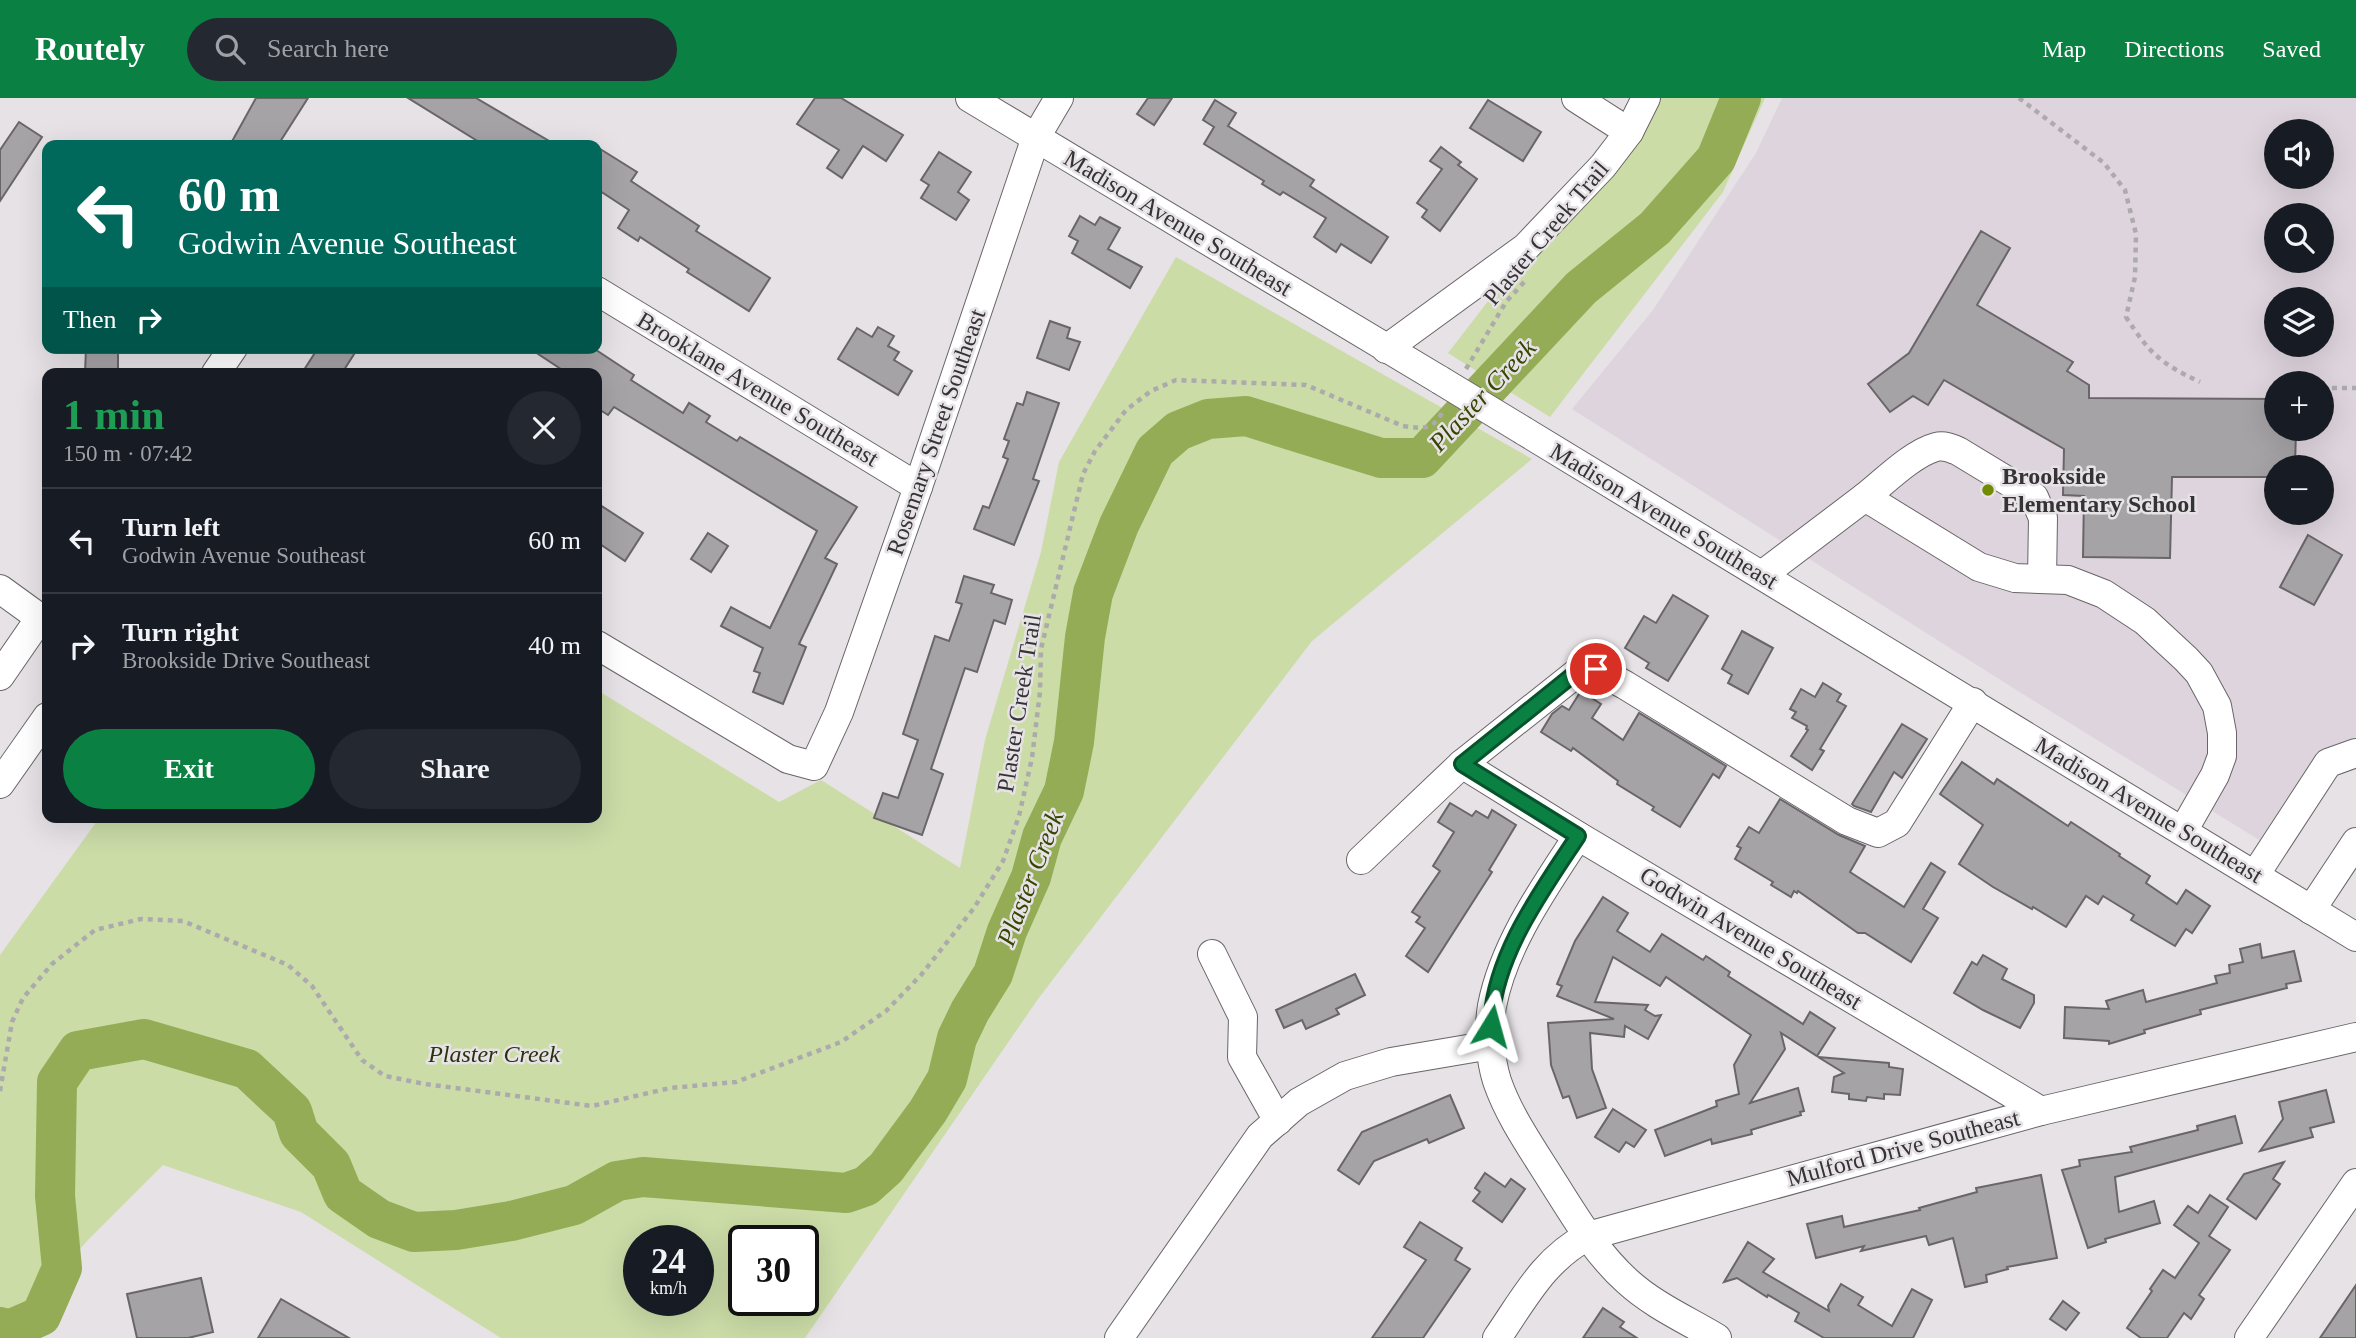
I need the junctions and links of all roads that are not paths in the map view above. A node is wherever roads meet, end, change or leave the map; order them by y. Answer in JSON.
{"nodes":[{"id":1,"x":970,"y":98,"type":"edge"},
{"id":2,"x":1059,"y":98,"type":"edge"},
{"id":3,"x":1576,"y":98,"type":"edge"},
{"id":4,"x":1646,"y":98,"type":"edge"},
{"id":5,"x":1629,"y":132,"type":"junction"},
{"id":6,"x":1036,"y":137,"type":"junction"},
{"id":7,"x":602,"y":294,"type":"edge"},
{"id":8,"x":1387,"y":349,"type":"junction"},
{"id":9,"x":918,"y":487,"type":"junction"},
{"id":10,"x":1865,"y":496,"type":"junction"},
{"id":11,"x":1762,"y":575,"type":"junction"},
{"id":12,"x":2042,"y":579,"type":"junction"},
{"id":13,"x":0,"y":589,"type":"edge"},
{"id":14,"x":42,"y":620,"type":"edge"},
{"id":15,"x":42,"y":622,"type":"edge"},
{"id":16,"x":602,"y":648,"type":"edge"},
{"id":17,"x":0,"y":676,"type":"edge"},
{"id":18,"x":1973,"y":702,"type":"junction"},
{"id":19,"x":42,"y":724,"type":"edge"},
{"id":20,"x":2356,"y":754,"type":"edge"},
{"id":21,"x":1462,"y":764,"type":"junction"},
{"id":22,"x":0,"y":784,"type":"edge"},
{"id":23,"x":2183,"y":831,"type":"junction"},
{"id":24,"x":1578,"y":836,"type":"junction"},
{"id":25,"x":2356,"y":842,"type":"edge"},
{"id":26,"x":1361,"y":860,"type":"dead end"},
{"id":27,"x":2255,"y":875,"type":"junction"},
{"id":28,"x":2311,"y":910,"type":"junction"},
{"id":29,"x":2356,"y":937,"type":"edge"},
{"id":30,"x":1213,"y":954,"type":"dead end"},
{"id":31,"x":2356,"y":1037,"type":"edge"},
{"id":32,"x":1491,"y":1045,"type":"junction"},
{"id":33,"x":2041,"y":1111,"type":"junction"},
{"id":34,"x":1278,"y":1121,"type":"junction"},
{"id":35,"x":2356,"y":1183,"type":"edge"},
{"id":36,"x":1587,"y":1236,"type":"junction"},
{"id":37,"x":1119,"y":1338,"type":"edge"},
{"id":38,"x":1497,"y":1338,"type":"edge"},
{"id":39,"x":1717,"y":1338,"type":"edge"},
{"id":40,"x":2249,"y":1338,"type":"edge"}],
"edges":[{"from":1,"to":6,"type":"street","name":"Madison Avenue Southeast"},
{"from":2,"to":6,"type":"street","name":"Rosemary Street Southeast"},
{"from":3,"to":5,"type":"street"},
{"from":4,"to":5,"type":"street"},
{"from":5,"to":8,"type":"street"},
{"from":6,"to":8,"type":"street","name":"Madison Avenue Southeast"},
{"from":6,"to":9,"type":"street","name":"Rosemary Street Southeast"},
{"from":7,"to":9,"type":"street","name":"Brooklane Avenue Southeast"},
{"from":8,"to":11,"type":"street","name":"Madison Avenue Southeast","bridge":true},
{"from":9,"to":16,"type":"street","name":"Rosemary Street Southeast"},
{"from":10,"to":11,"type":"street"},
{"from":10,"to":12,"type":"street"},
{"from":10,"to":12,"type":"street"},
{"from":11,"to":18,"type":"street","name":"Madison Avenue Southeast"},
{"from":12,"to":23,"type":"street"},
{"from":13,"to":14,"type":"street"},
{"from":15,"to":17,"type":"street"},
{"from":18,"to":21,"type":"street"},
{"from":18,"to":23,"type":"street","name":"Madison Avenue Southeast"},
{"from":19,"to":22,"type":"street"},
{"from":20,"to":27,"type":"street"},
{"from":21,"to":24,"type":"street","name":"Godwin Avenue Southeast"},
{"from":21,"to":26,"type":"street"},
{"from":23,"to":27,"type":"street","name":"Madison Avenue Southeast"},
{"from":24,"to":32,"type":"street"},
{"from":24,"to":33,"type":"street","name":"Godwin Avenue Southeast"},
{"from":25,"to":28,"type":"street"},
{"from":27,"to":28,"type":"street","name":"Madison Avenue Southeast"},
{"from":28,"to":29,"type":"street","name":"Madison Avenue Southeast"},
{"from":30,"to":34,"type":"street"},
{"from":31,"to":33,"type":"street","name":"Mulford Drive Southeast"},
{"from":32,"to":34,"type":"street"},
{"from":32,"to":36,"type":"street"},
{"from":33,"to":36,"type":"street","name":"Mulford Drive Southeast"},
{"from":34,"to":37,"type":"street"},
{"from":35,"to":40,"type":"street"},
{"from":36,"to":38,"type":"street","name":"Mulford Drive Southeast"},
{"from":36,"to":39,"type":"street"}]}
